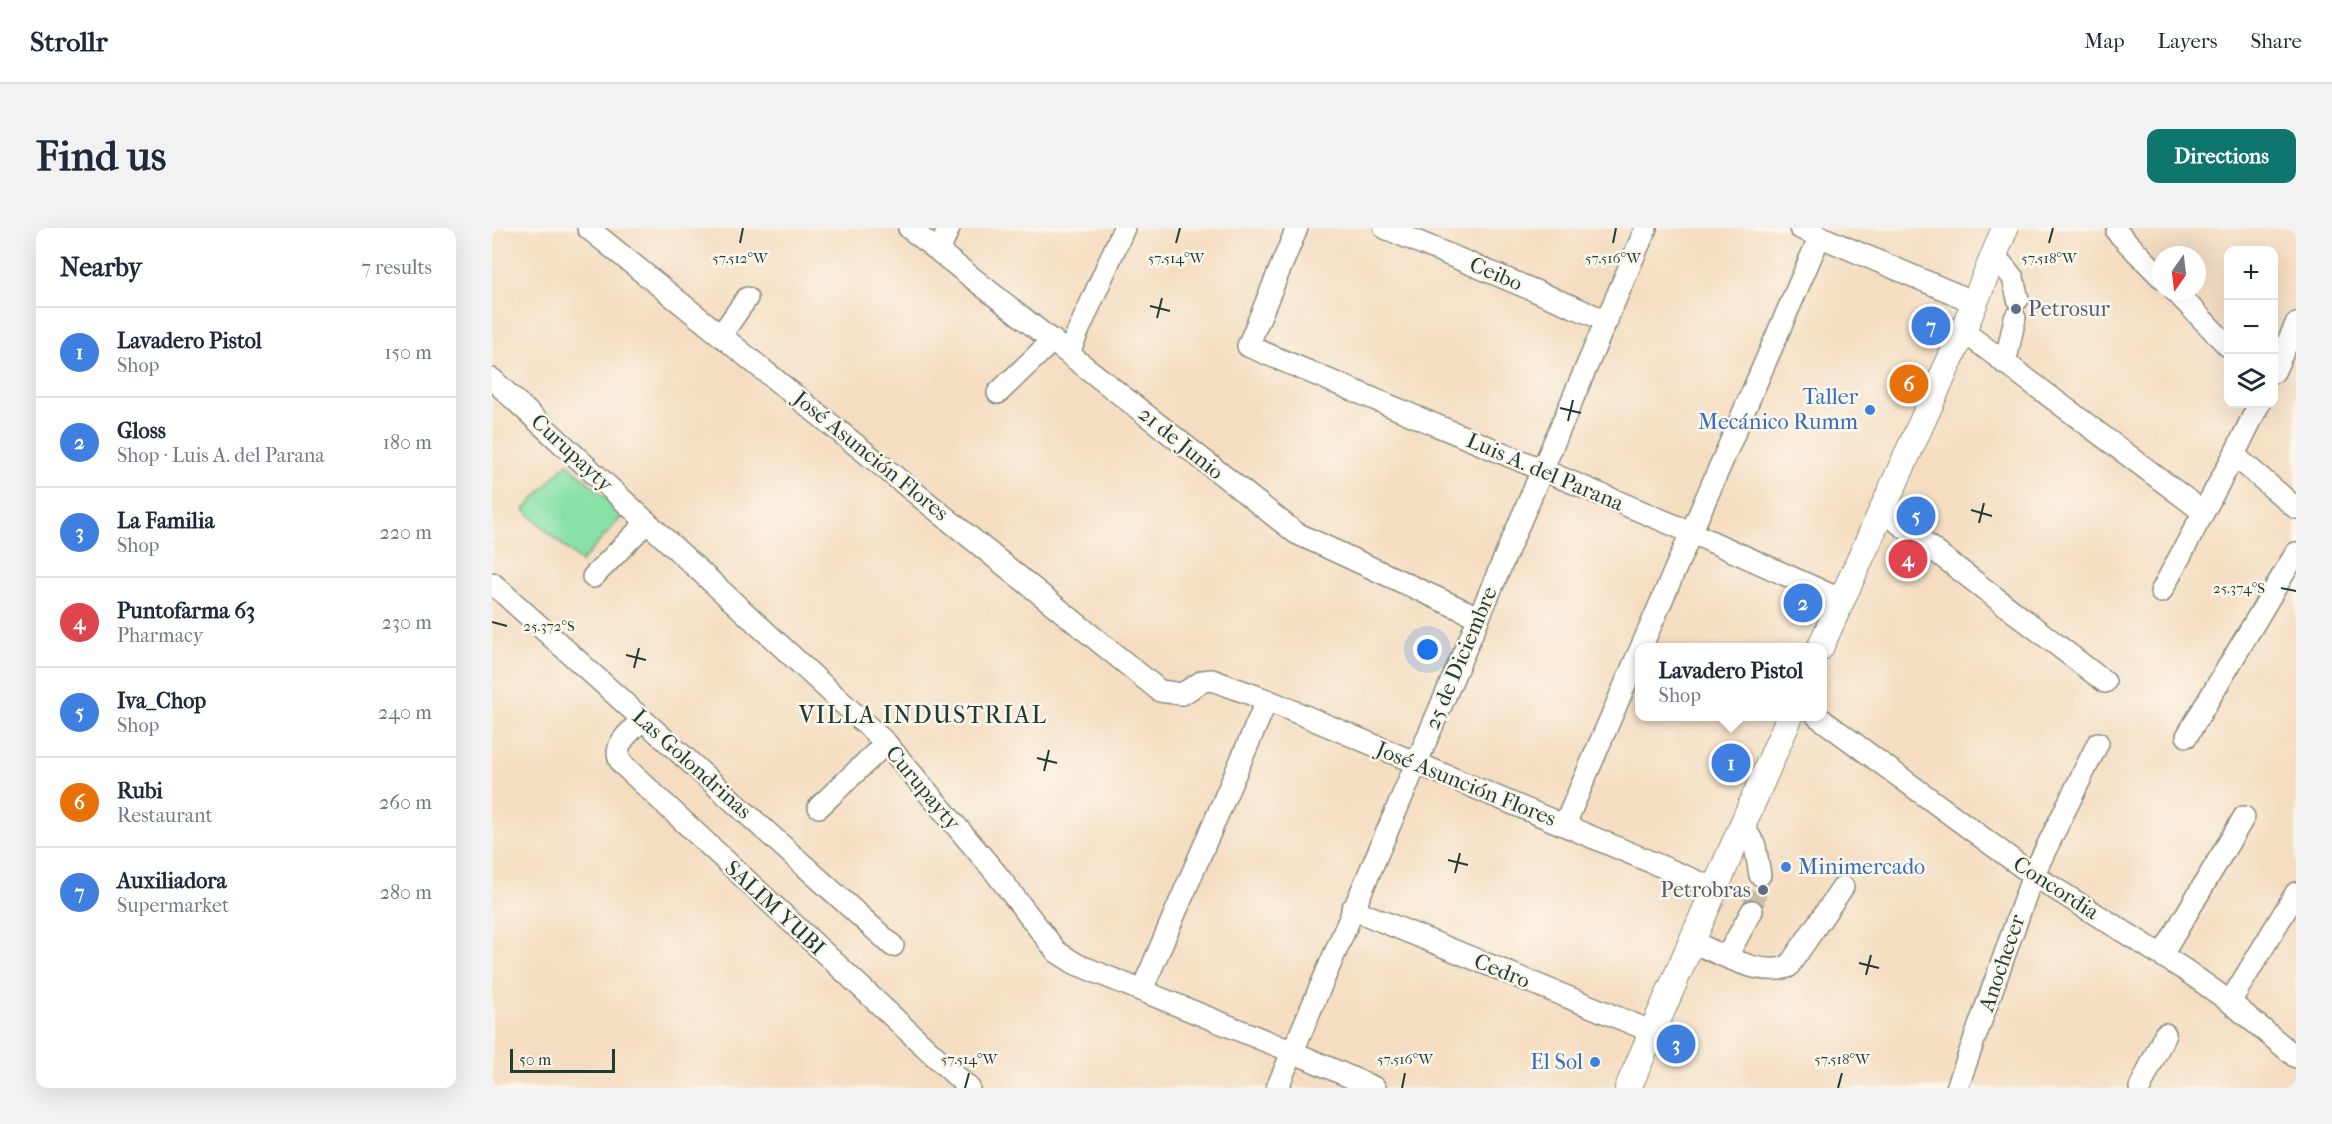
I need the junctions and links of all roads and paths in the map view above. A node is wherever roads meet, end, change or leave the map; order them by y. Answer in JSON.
{"nodes":[{"id":1,"x":588,"y":228,"type":"edge"},
{"id":2,"x":909,"y":228,"type":"edge"},
{"id":3,"x":949,"y":228,"type":"edge"},
{"id":4,"x":1124,"y":228,"type":"edge"},
{"id":5,"x":1297,"y":228,"type":"edge"},
{"id":6,"x":1385,"y":228,"type":"edge"},
{"id":7,"x":1646,"y":228,"type":"edge"},
{"id":8,"x":1800,"y":228,"type":"edge"},
{"id":9,"x":2005,"y":228,"type":"edge"},
{"id":10,"x":2117,"y":232,"type":"dead end"},
{"id":11,"x":1820,"y":236,"type":"junction"},
{"id":12,"x":939,"y":251,"type":"junction"},
{"id":13,"x":1994,"y":254,"type":"junction"},
{"id":14,"x":2152,"y":268,"type":"edge"},
{"id":15,"x":747,"y":298,"type":"dead end"},
{"id":16,"x":2184,"y":300,"type":"edge"},
{"id":17,"x":1974,"y":302,"type":"junction"},
{"id":18,"x":1607,"y":321,"type":"junction"},
{"id":19,"x":2296,"y":324,"type":"edge"},
{"id":20,"x":1963,"y":331,"type":"junction"},
{"id":21,"x":721,"y":334,"type":"junction"},
{"id":22,"x":2224,"y":341,"type":"edge"},
{"id":23,"x":1061,"y":346,"type":"junction"},
{"id":24,"x":2278,"y":363,"type":"edge"},
{"id":25,"x":2005,"y":364,"type":"junction"},
{"id":26,"x":492,"y":380,"type":"edge"},
{"id":27,"x":998,"y":393,"type":"dead end"},
{"id":28,"x":2257,"y":408,"type":"edge"},
{"id":29,"x":2234,"y":456,"type":"junction"},
{"id":30,"x":1542,"y":470,"type":"junction"},
{"id":31,"x":2296,"y":508,"type":"edge"},
{"id":32,"x":1883,"y":511,"type":"junction"},
{"id":33,"x":2202,"y":511,"type":"junction"},
{"id":34,"x":647,"y":522,"type":"junction"},
{"id":35,"x":1690,"y":532,"type":"junction"},
{"id":36,"x":2296,"y":553,"type":"edge"},
{"id":37,"x":593,"y":577,"type":"dead end"},
{"id":38,"x":492,"y":583,"type":"edge"},
{"id":39,"x":2160,"y":592,"type":"dead end"},
{"id":40,"x":1842,"y":600,"type":"junction"},
{"id":41,"x":1478,"y":617,"type":"junction"},
{"id":42,"x":1643,"y":643,"type":"edge"},
{"id":43,"x":1822,"y":643,"type":"edge"},
{"id":44,"x":1635,"y":661,"type":"edge"},
{"id":45,"x":2105,"y":682,"type":"dead end"},
{"id":46,"x":1267,"y":700,"type":"junction"},
{"id":47,"x":642,"y":720,"type":"junction"},
{"id":48,"x":1788,"y":721,"type":"edge"},
{"id":49,"x":1823,"y":721,"type":"edge"},
{"id":50,"x":2187,"y":736,"type":"dead end"},
{"id":51,"x":886,"y":743,"type":"junction"},
{"id":52,"x":2098,"y":743,"type":"dead end"},
{"id":53,"x":1416,"y":765,"type":"junction"},
{"id":54,"x":819,"y":807,"type":"dead end"},
{"id":55,"x":2244,"y":817,"type":"dead end"},
{"id":56,"x":1565,"y":824,"type":"junction"},
{"id":57,"x":1743,"y":825,"type":"junction"},
{"id":58,"x":2033,"y":874,"type":"junction"},
{"id":59,"x":1760,"y":875,"type":"tunnel mouth"},
{"id":60,"x":1843,"y":888,"type":"dead end"},
{"id":61,"x":1715,"y":889,"type":"junction"},
{"id":62,"x":2296,"y":893,"type":"edge"},
{"id":63,"x":1352,"y":909,"type":"junction"},
{"id":64,"x":1752,"y":911,"type":"tunnel mouth"},
{"id":65,"x":1692,"y":942,"type":"junction"},
{"id":66,"x":893,"y":945,"type":"dead end"},
{"id":67,"x":1727,"y":956,"type":"junction"},
{"id":68,"x":2162,"y":956,"type":"junction"},
{"id":69,"x":1142,"y":990,"type":"junction"},
{"id":70,"x":2230,"y":1002,"type":"junction"},
{"id":71,"x":1653,"y":1032,"type":"junction"},
{"id":72,"x":2165,"y":1034,"type":"dead end"},
{"id":73,"x":1293,"y":1052,"type":"junction"},
{"id":74,"x":2296,"y":1057,"type":"edge"},
{"id":75,"x":969,"y":1088,"type":"edge"},
{"id":76,"x":1278,"y":1088,"type":"edge"},
{"id":77,"x":1375,"y":1088,"type":"edge"},
{"id":78,"x":1628,"y":1088,"type":"edge"},
{"id":79,"x":1957,"y":1088,"type":"edge"},
{"id":80,"x":2140,"y":1088,"type":"edge"}],
"edges":[{"from":1,"to":21,"type":"street","name":"José Asunción Flores"},
{"from":2,"to":12,"type":"street","name":"21 de Junio"},
{"from":3,"to":12,"type":"street"},
{"from":4,"to":23,"type":"street"},
{"from":5,"to":30,"type":"street","name":"Luis A. del Parana"},
{"from":6,"to":18,"type":"street","name":"Ceibo"},
{"from":7,"to":18,"type":"street","name":"25 de Diciembre"},
{"from":8,"to":11,"type":"street"},
{"from":9,"to":13,"type":"main road"},
{"from":10,"to":14,"type":"street"},
{"from":11,"to":17,"type":"street"},
{"from":11,"to":35,"type":"street"},
{"from":12,"to":23,"type":"street","name":"21 de Junio"},
{"from":13,"to":17,"type":"main road"},
{"from":13,"to":25,"type":"street"},
{"from":15,"to":21,"type":"street"},
{"from":16,"to":22,"type":"street"},
{"from":17,"to":20,"type":"main road"},
{"from":18,"to":30,"type":"street","name":"25 de Diciembre"},
{"from":19,"to":24,"type":"street"},
{"from":20,"to":25,"type":"street"},
{"from":20,"to":32,"type":"main road"},
{"from":21,"to":46,"type":"street","name":"José Asunción Flores"},
{"from":23,"to":27,"type":"street"},
{"from":23,"to":41,"type":"street","name":"21 de Junio"},
{"from":25,"to":33,"type":"street"},
{"from":26,"to":34,"type":"street","name":"Curupayty"},
{"from":28,"to":29,"type":"street"},
{"from":29,"to":31,"type":"street"},
{"from":29,"to":33,"type":"street"},
{"from":30,"to":35,"type":"street","name":"Luis A. del Parana"},
{"from":30,"to":41,"type":"street","name":"25 de Diciembre"},
{"from":32,"to":40,"type":"main road"},
{"from":32,"to":45,"type":"street"},
{"from":33,"to":39,"type":"street"},
{"from":34,"to":37,"type":"street"},
{"from":34,"to":51,"type":"street","name":"Curupayty"},
{"from":35,"to":40,"type":"street","name":"Luis A. del Parana"},
{"from":35,"to":42,"type":"street"},
{"from":36,"to":50,"type":"street"},
{"from":38,"to":47,"type":"street","name":"Las Golondrinas"},
{"from":40,"to":43,"type":"main road"},
{"from":41,"to":53,"type":"street","name":"25 de Diciembre"},
{"from":44,"to":56,"type":"street"},
{"from":46,"to":53,"type":"street","name":"José Asunción Flores"},
{"from":46,"to":69,"type":"street"},
{"from":47,"to":66,"type":"street","name":"Las Golondrinas"},
{"from":47,"to":75,"type":"street","name":"SALIM YUBI"},
{"from":48,"to":57,"type":"main road"},
{"from":49,"to":58,"type":"street","name":"Concordia"},
{"from":51,"to":54,"type":"street"},
{"from":51,"to":69,"type":"street","name":"Curupayty"},
{"from":52,"to":58,"type":"street","name":"Anochecer"},
{"from":53,"to":56,"type":"street","name":"José Asunción Flores"},
{"from":53,"to":63,"type":"street","name":"25 de Diciembre"},
{"from":55,"to":68,"type":"street"},
{"from":56,"to":61,"type":"street","name":"José Asunción Flores"},
{"from":57,"to":59,"type":"street"},
{"from":57,"to":61,"type":"main road"},
{"from":58,"to":68,"type":"street","name":"Concordia"},
{"from":58,"to":79,"type":"street","name":"Anochecer"},
{"from":60,"to":67,"type":"street"},
{"from":61,"to":65,"type":"main road"},
{"from":62,"to":70,"type":"street"},
{"from":63,"to":71,"type":"street","name":"Cedro"},
{"from":63,"to":73,"type":"street","name":"25 de Diciembre"},
{"from":64,"to":67,"type":"street"},
{"from":65,"to":67,"type":"street"},
{"from":65,"to":71,"type":"main road"},
{"from":68,"to":70,"type":"street","name":"Concordia"},
{"from":69,"to":73,"type":"street","name":"Curupayty"},
{"from":70,"to":74,"type":"street","name":"Concordia"},
{"from":71,"to":78,"type":"main road"},
{"from":72,"to":80,"type":"street"},
{"from":73,"to":76,"type":"street","name":"25 de Diciembre"},
{"from":73,"to":77,"type":"street","name":"Curupayty"}]}
